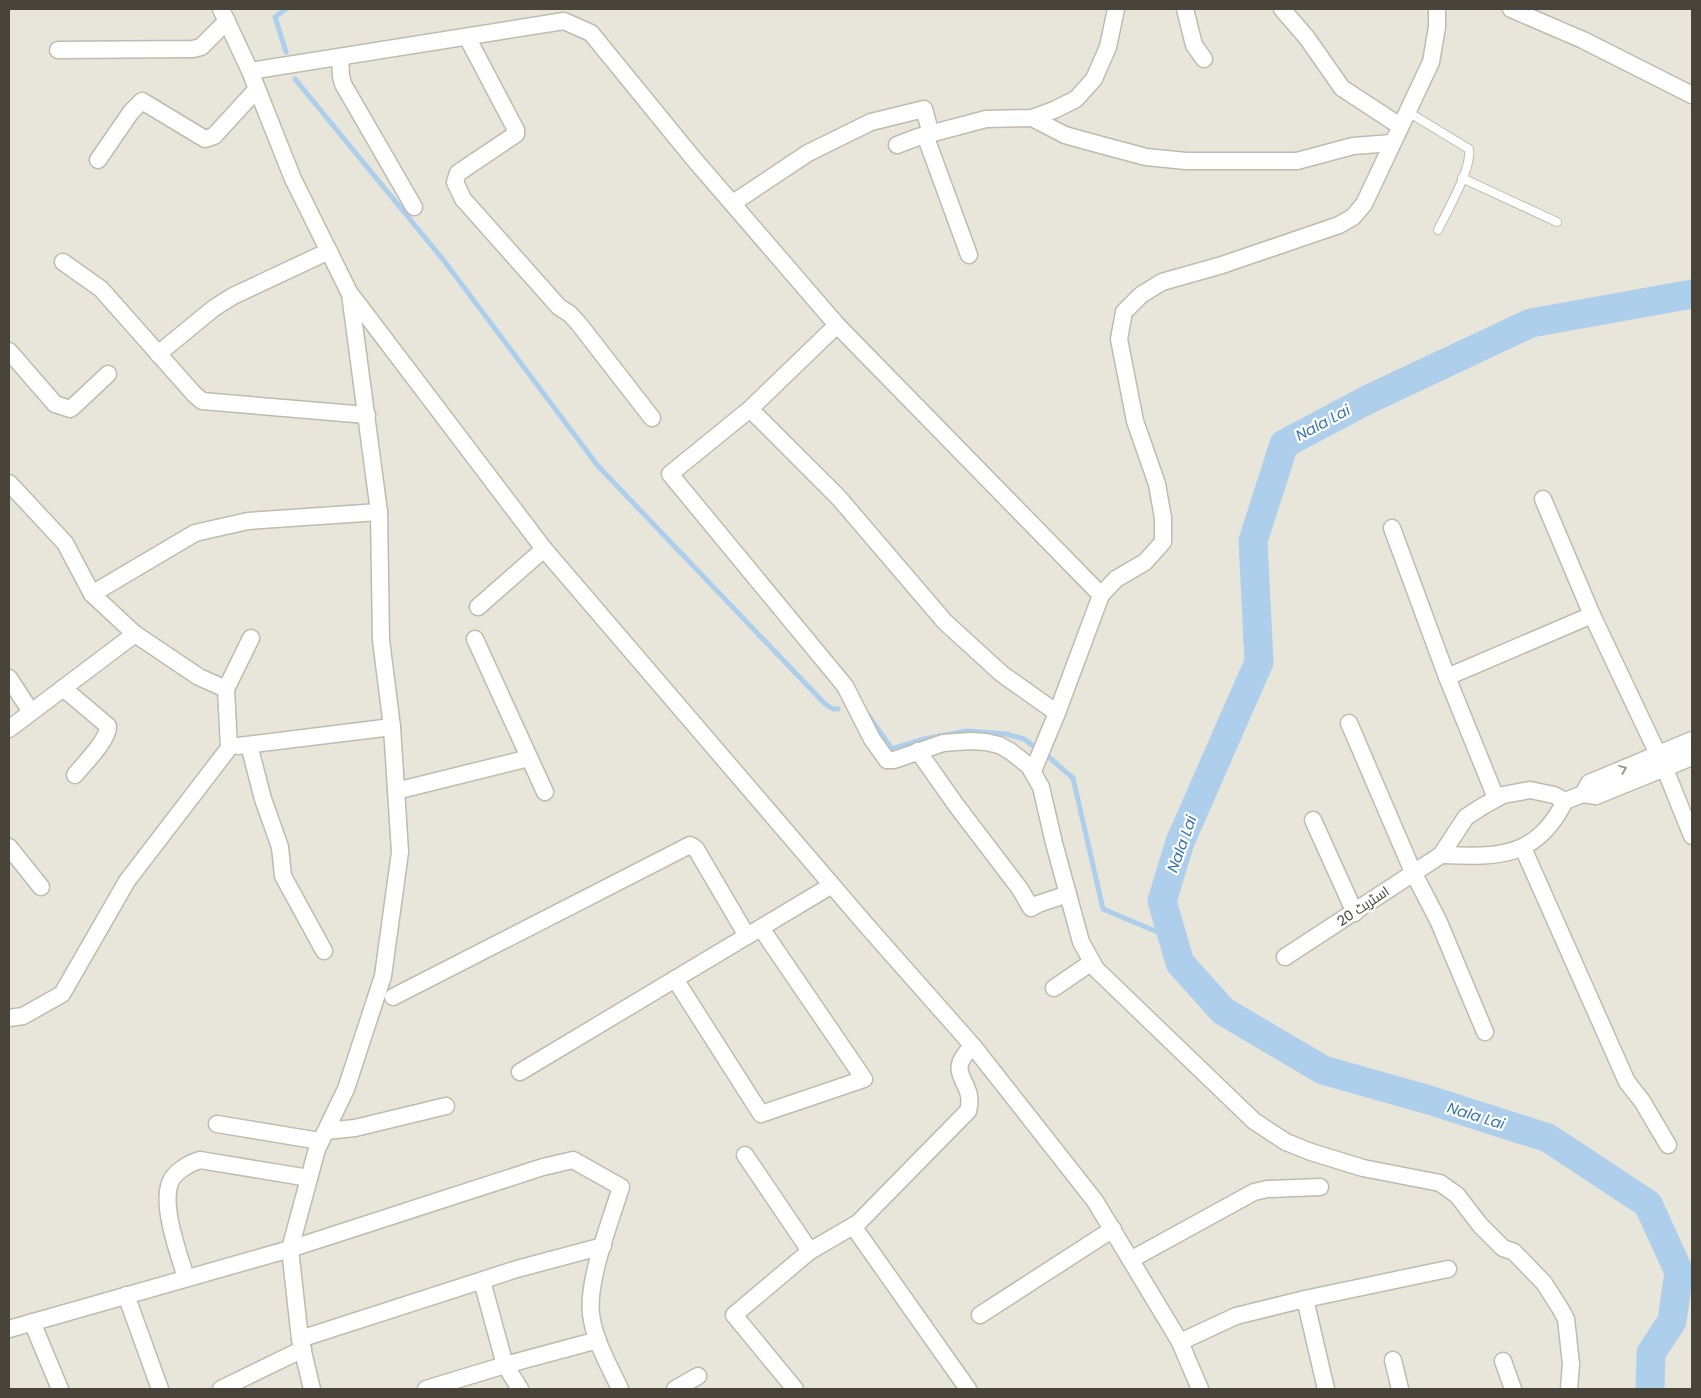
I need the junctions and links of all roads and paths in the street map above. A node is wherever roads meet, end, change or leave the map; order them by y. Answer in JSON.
{"nodes":[{"id":1,"x":1116,"y":9,"type":"edge"},
{"id":2,"x":1185,"y":9,"type":"edge"},
{"id":3,"x":1282,"y":9,"type":"edge"},
{"id":4,"x":1437,"y":9,"type":"edge"},
{"id":5,"x":1510,"y":9,"type":"edge"},
{"id":6,"x":224,"y":15,"type":"edge"},
{"id":7,"x":467,"y":37,"type":"junction"},
{"id":8,"x":58,"y":50,"type":"dead end"},
{"id":9,"x":340,"y":57,"type":"junction"},
{"id":10,"x":1204,"y":59,"type":"dead end"},
{"id":11,"x":250,"y":71,"type":"junction"},
{"id":12,"x":257,"y":89,"type":"junction"},
{"id":13,"x":1692,"y":95,"type":"edge"},
{"id":14,"x":1032,"y":118,"type":"junction"},
{"id":15,"x":1404,"y":119,"type":"junction"},
{"id":16,"x":928,"y":135,"type":"junction"},
{"id":17,"x":1392,"y":143,"type":"junction"},
{"id":18,"x":897,"y":145,"type":"dead end"},
{"id":19,"x":98,"y":160,"type":"dead end"},
{"id":20,"x":1462,"y":178,"type":"junction"},
{"id":21,"x":733,"y":204,"type":"junction"},
{"id":22,"x":414,"y":207,"type":"dead end"},
{"id":23,"x":1557,"y":222,"type":"dead end"},
{"id":24,"x":1438,"y":230,"type":"dead end"},
{"id":25,"x":329,"y":251,"type":"junction"},
{"id":26,"x":969,"y":255,"type":"dead end"},
{"id":27,"x":63,"y":262,"type":"dead end"},
{"id":28,"x":350,"y":294,"type":"junction"},
{"id":29,"x":837,"y":324,"type":"junction"},
{"id":30,"x":9,"y":351,"type":"edge"},
{"id":31,"x":158,"y":354,"type":"junction"},
{"id":32,"x":108,"y":374,"type":"dead end"},
{"id":33,"x":750,"y":409,"type":"junction"},
{"id":34,"x":367,"y":415,"type":"junction"},
{"id":35,"x":652,"y":418,"type":"dead end"},
{"id":36,"x":9,"y":483,"type":"edge"},
{"id":37,"x":1544,"y":499,"type":"dead end"},
{"id":38,"x":379,"y":512,"type":"junction"},
{"id":39,"x":1392,"y":528,"type":"dead end"},
{"id":40,"x":544,"y":549,"type":"junction"},
{"id":41,"x":92,"y":594,"type":"junction"},
{"id":42,"x":1101,"y":595,"type":"junction"},
{"id":43,"x":478,"y":607,"type":"dead end"},
{"id":44,"x":1592,"y":616,"type":"junction"},
{"id":45,"x":135,"y":634,"type":"junction"},
{"id":46,"x":251,"y":638,"type":"dead end"},
{"id":47,"x":475,"y":639,"type":"dead end"},
{"id":48,"x":1447,"y":677,"type":"junction"},
{"id":49,"x":9,"y":678,"type":"edge"},
{"id":50,"x":63,"y":688,"type":"junction"},
{"id":51,"x":226,"y":689,"type":"junction"},
{"id":52,"x":32,"y":712,"type":"junction"},
{"id":53,"x":1057,"y":713,"type":"junction"},
{"id":54,"x":1349,"y":723,"type":"dead end"},
{"id":55,"x":392,"y":727,"type":"junction"},
{"id":56,"x":9,"y":729,"type":"edge"},
{"id":57,"x":1692,"y":740,"type":"edge"},
{"id":58,"x":249,"y":745,"type":"junction"},
{"id":59,"x":229,"y":748,"type":"junction"},
{"id":60,"x":918,"y":751,"type":"junction"},
{"id":61,"x":1658,"y":754,"type":"junction"},
{"id":62,"x":1692,"y":757,"type":"edge"},
{"id":63,"x":529,"y":758,"type":"junction"},
{"id":64,"x":1666,"y":769,"type":"junction"},
{"id":65,"x":1033,"y":771,"type":"junction"},
{"id":66,"x":75,"y":775,"type":"dead end"},
{"id":67,"x":396,"y":791,"type":"junction"},
{"id":68,"x":545,"y":792,"type":"dead end"},
{"id":69,"x":1583,"y":794,"type":"junction"},
{"id":70,"x":1496,"y":798,"type":"junction"},
{"id":71,"x":1565,"y":801,"type":"junction"},
{"id":72,"x":1313,"y":820,"type":"dead end"},
{"id":73,"x":1692,"y":836,"type":"edge"},
{"id":74,"x":9,"y":847,"type":"edge"},
{"id":75,"x":1523,"y":848,"type":"junction"},
{"id":76,"x":1441,"y":855,"type":"junction"},
{"id":77,"x":1414,"y":872,"type":"junction"},
{"id":78,"x":832,"y":885,"type":"junction"},
{"id":79,"x":41,"y":886,"type":"dead end"},
{"id":80,"x":1068,"y":894,"type":"junction"},
{"id":81,"x":1355,"y":913,"type":"junction"},
{"id":82,"x":754,"y":932,"type":"junction"},
{"id":83,"x":324,"y":951,"type":"dead end"},
{"id":84,"x":1285,"y":957,"type":"dead end"},
{"id":85,"x":1092,"y":962,"type":"junction"},
{"id":86,"x":675,"y":979,"type":"junction"},
{"id":87,"x":1054,"y":988,"type":"dead end"},
{"id":88,"x":393,"y":997,"type":"dead end"},
{"id":89,"x":9,"y":1018,"type":"edge"},
{"id":90,"x":1485,"y":1032,"type":"dead end"},
{"id":91,"x":973,"y":1046,"type":"junction"},
{"id":92,"x":520,"y":1072,"type":"dead end"},
{"id":93,"x":446,"y":1106,"type":"dead end"},
{"id":94,"x":217,"y":1124,"type":"dead end"},
{"id":95,"x":323,"y":1136,"type":"junction"},
{"id":96,"x":1668,"y":1145,"type":"dead end"},
{"id":97,"x":745,"y":1155,"type":"dead end"},
{"id":98,"x":309,"y":1178,"type":"junction"},
{"id":99,"x":1320,"y":1187,"type":"dead end"},
{"id":100,"x":853,"y":1226,"type":"junction"},
{"id":101,"x":1113,"y":1229,"type":"junction"},
{"id":102,"x":602,"y":1246,"type":"junction"},
{"id":103,"x":290,"y":1249,"type":"junction"},
{"id":104,"x":810,"y":1251,"type":"junction"},
{"id":105,"x":1132,"y":1260,"type":"junction"},
{"id":106,"x":1448,"y":1269,"type":"dead end"},
{"id":107,"x":186,"y":1278,"type":"junction"},
{"id":108,"x":482,"y":1281,"type":"junction"},
{"id":109,"x":126,"y":1295,"type":"junction"},
{"id":110,"x":1305,"y":1299,"type":"junction"},
{"id":111,"x":980,"y":1315,"type":"dead end"},
{"id":112,"x":32,"y":1322,"type":"junction"},
{"id":113,"x":9,"y":1329,"type":"edge"},
{"id":114,"x":598,"y":1340,"type":"junction"},
{"id":115,"x":1180,"y":1342,"type":"junction"},
{"id":116,"x":302,"y":1344,"type":"junction"},
{"id":117,"x":1393,"y":1360,"type":"dead end"},
{"id":118,"x":1503,"y":1361,"type":"dead end"},
{"id":119,"x":505,"y":1364,"type":"junction"},
{"id":120,"x":698,"y":1376,"type":"dead end"},
{"id":121,"x":60,"y":1389,"type":"edge"},
{"id":122,"x":160,"y":1389,"type":"edge"},
{"id":123,"x":221,"y":1389,"type":"edge"},
{"id":124,"x":312,"y":1389,"type":"edge"},
{"id":125,"x":426,"y":1389,"type":"edge"},
{"id":126,"x":520,"y":1389,"type":"edge"},
{"id":127,"x":620,"y":1389,"type":"edge"},
{"id":128,"x":675,"y":1389,"type":"edge"},
{"id":129,"x":795,"y":1389,"type":"edge"},
{"id":130,"x":968,"y":1389,"type":"edge"},
{"id":131,"x":1200,"y":1389,"type":"edge"},
{"id":132,"x":1326,"y":1389,"type":"edge"},
{"id":133,"x":1400,"y":1389,"type":"edge"},
{"id":134,"x":1513,"y":1389,"type":"edge"},
{"id":135,"x":1569,"y":1389,"type":"edge"}],
"edges":[{"from":1,"to":14,"type":"street"},
{"from":2,"to":10,"type":"street"},
{"from":3,"to":15,"type":"street"},
{"from":4,"to":15,"type":"street"},
{"from":5,"to":13,"type":"street"},
{"from":6,"to":8,"type":"street"},
{"from":6,"to":11,"type":"street"},
{"from":7,"to":9,"type":"street"},
{"from":7,"to":21,"type":"street"},
{"from":7,"to":35,"type":"street"},
{"from":9,"to":11,"type":"street"},
{"from":9,"to":22,"type":"street"},
{"from":11,"to":12,"type":"street"},
{"from":12,"to":19,"type":"street"},
{"from":12,"to":25,"type":"street"},
{"from":14,"to":16,"type":"street"},
{"from":14,"to":17,"type":"street"},
{"from":15,"to":17,"type":"street"},
{"from":15,"to":20,"type":"lane"},
{"from":16,"to":18,"type":"street"},
{"from":16,"to":21,"type":"street"},
{"from":16,"to":26,"type":"street"},
{"from":17,"to":42,"type":"street"},
{"from":20,"to":23,"type":"lane"},
{"from":20,"to":24,"type":"lane"},
{"from":21,"to":29,"type":"street"},
{"from":25,"to":28,"type":"street"},
{"from":25,"to":31,"type":"street"},
{"from":27,"to":31,"type":"street"},
{"from":28,"to":34,"type":"street"},
{"from":28,"to":40,"type":"street"},
{"from":29,"to":33,"type":"street"},
{"from":29,"to":42,"type":"street"},
{"from":30,"to":32,"type":"street"},
{"from":31,"to":34,"type":"street"},
{"from":33,"to":53,"type":"street"},
{"from":33,"to":60,"type":"street"},
{"from":34,"to":38,"type":"street"},
{"from":36,"to":41,"type":"street"},
{"from":37,"to":44,"type":"street"},
{"from":38,"to":41,"type":"street"},
{"from":38,"to":55,"type":"street"},
{"from":39,"to":48,"type":"street"},
{"from":40,"to":43,"type":"street"},
{"from":40,"to":78,"type":"street"},
{"from":41,"to":45,"type":"street"},
{"from":42,"to":53,"type":"street"},
{"from":44,"to":48,"type":"street"},
{"from":44,"to":61,"type":"street"},
{"from":45,"to":50,"type":"street"},
{"from":45,"to":51,"type":"street"},
{"from":46,"to":51,"type":"street"},
{"from":47,"to":63,"type":"street"},
{"from":48,"to":70,"type":"street"},
{"from":49,"to":52,"type":"street"},
{"from":50,"to":52,"type":"street"},
{"from":50,"to":66,"type":"street"},
{"from":51,"to":59,"type":"street"},
{"from":52,"to":56,"type":"street"},
{"from":53,"to":65,"type":"street"},
{"from":54,"to":77,"type":"street"},
{"from":55,"to":58,"type":"street"},
{"from":55,"to":67,"type":"street"},
{"from":57,"to":61,"type":"street"},
{"from":58,"to":59,"type":"street"},
{"from":58,"to":83,"type":"street"},
{"from":59,"to":89,"type":"street"},
{"from":60,"to":65,"type":"street"},
{"from":60,"to":80,"type":"street"},
{"from":61,"to":64,"type":"street"},
{"from":69,"to":61,"type":"street","one_way":true},
{"from":62,"to":64,"type":"street"},
{"from":63,"to":67,"type":"street"},
{"from":63,"to":68,"type":"street"},
{"from":64,"to":69,"type":"street"},
{"from":64,"to":73,"type":"street"},
{"from":65,"to":80,"type":"street"},
{"from":67,"to":95,"type":"street"},
{"from":69,"to":71,"type":"street"},
{"from":70,"to":71,"type":"street","name":"اسٹریٹ 20"},
{"from":70,"to":76,"type":"street","name":"اسٹریٹ 20"},
{"from":71,"to":75,"type":"street"},
{"from":72,"to":81,"type":"street"},
{"from":74,"to":79,"type":"street"},
{"from":75,"to":76,"type":"street"},
{"from":75,"to":96,"type":"street"},
{"from":76,"to":77,"type":"street","name":"اسٹریٹ 20"},
{"from":77,"to":81,"type":"street","name":"اسٹریٹ 20"},
{"from":77,"to":90,"type":"street"},
{"from":78,"to":82,"type":"street"},
{"from":78,"to":91,"type":"street"},
{"from":80,"to":85,"type":"street"},
{"from":81,"to":84,"type":"street","name":"اسٹریٹ 20"},
{"from":82,"to":86,"type":"street"},
{"from":82,"to":86,"type":"street"},
{"from":82,"to":88,"type":"street"},
{"from":85,"to":87,"type":"street"},
{"from":85,"to":135,"type":"street"},
{"from":86,"to":92,"type":"street"},
{"from":91,"to":100,"type":"street"},
{"from":91,"to":101,"type":"street"},
{"from":93,"to":95,"type":"street"},
{"from":94,"to":95,"type":"street"},
{"from":95,"to":98,"type":"street"},
{"from":97,"to":104,"type":"street"},
{"from":98,"to":103,"type":"street"},
{"from":98,"to":107,"type":"street"},
{"from":99,"to":105,"type":"street"},
{"from":100,"to":104,"type":"street"},
{"from":100,"to":130,"type":"street"},
{"from":101,"to":105,"type":"street"},
{"from":101,"to":111,"type":"street"},
{"from":102,"to":103,"type":"street"},
{"from":102,"to":108,"type":"street"},
{"from":102,"to":114,"type":"street"},
{"from":103,"to":107,"type":"street"},
{"from":103,"to":116,"type":"street"},
{"from":104,"to":129,"type":"street"},
{"from":105,"to":115,"type":"street"},
{"from":106,"to":110,"type":"street"},
{"from":107,"to":109,"type":"street"},
{"from":108,"to":116,"type":"street"},
{"from":108,"to":119,"type":"street"},
{"from":109,"to":112,"type":"street"},
{"from":109,"to":122,"type":"street"},
{"from":110,"to":115,"type":"street"},
{"from":110,"to":132,"type":"street"},
{"from":112,"to":113,"type":"street"},
{"from":112,"to":121,"type":"street"},
{"from":114,"to":119,"type":"street"},
{"from":114,"to":127,"type":"street"},
{"from":115,"to":131,"type":"street"},
{"from":116,"to":123,"type":"street"},
{"from":116,"to":124,"type":"street"},
{"from":117,"to":133,"type":"street"},
{"from":118,"to":134,"type":"street"},
{"from":119,"to":125,"type":"street"},
{"from":119,"to":126,"type":"street"},
{"from":120,"to":128,"type":"street"}]}
